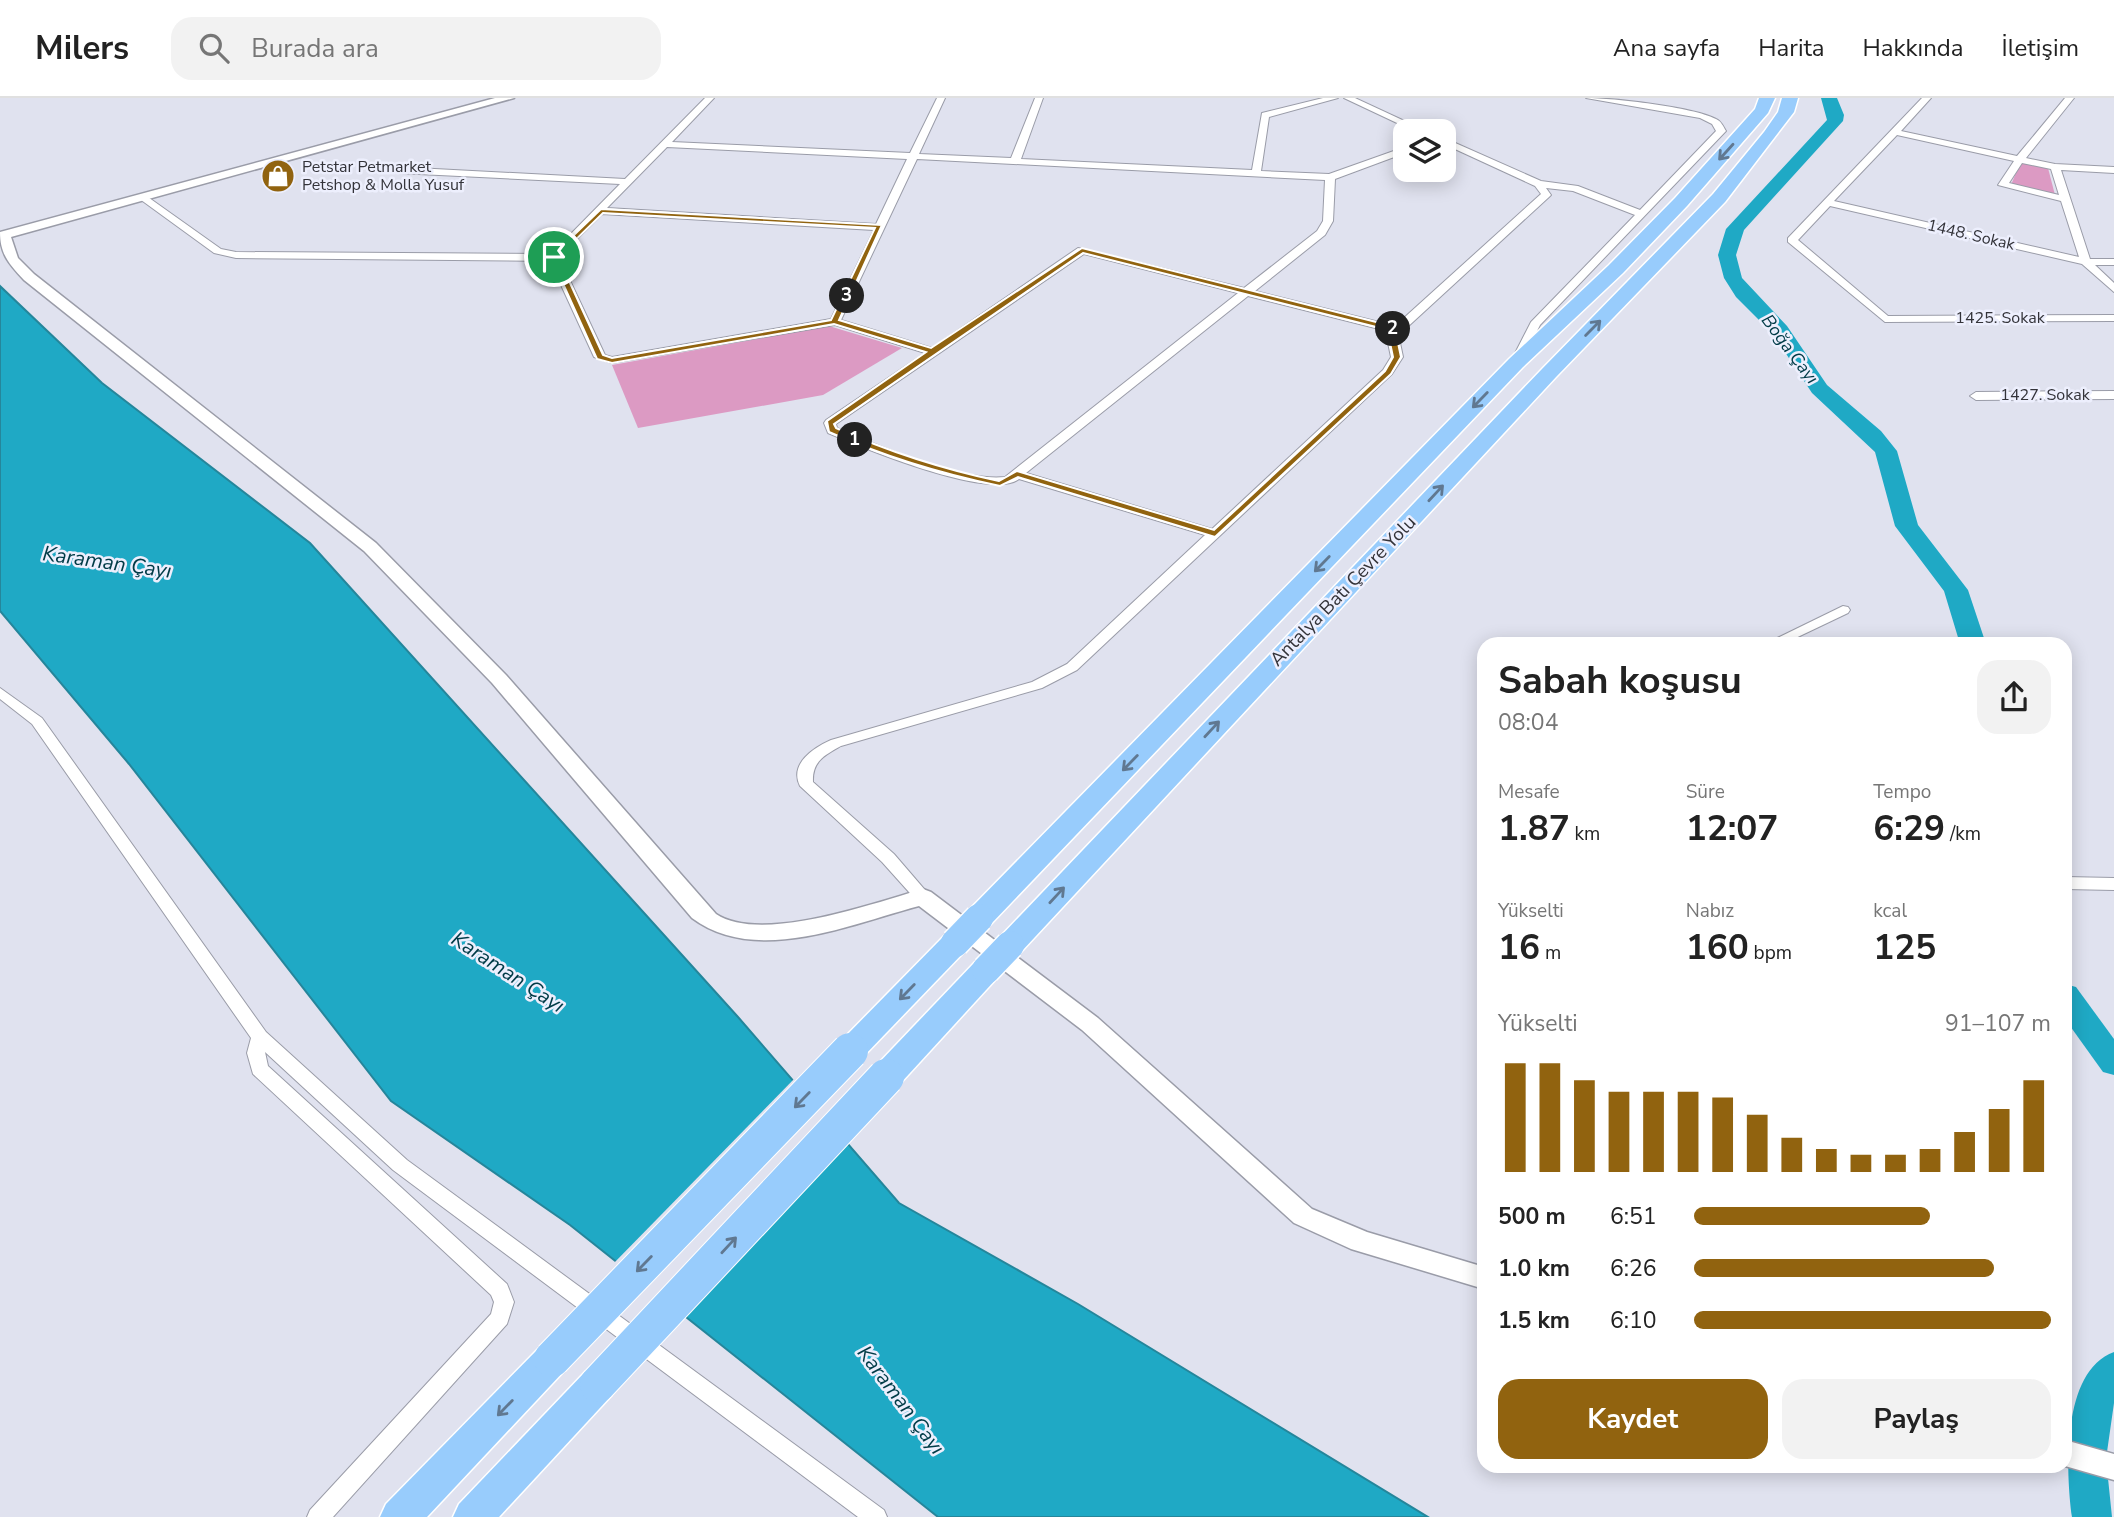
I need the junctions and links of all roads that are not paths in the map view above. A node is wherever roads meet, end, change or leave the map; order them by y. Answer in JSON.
{"nodes":[{"id":1,"x":508,"y":98,"type":"edge"},
{"id":2,"x":710,"y":98,"type":"edge"},
{"id":3,"x":941,"y":98,"type":"edge"},
{"id":4,"x":1039,"y":98,"type":"edge"},
{"id":5,"x":1334,"y":98,"type":"edge"},
{"id":6,"x":1348,"y":98,"type":"edge"},
{"id":7,"x":1590,"y":98,"type":"edge"},
{"id":8,"x":1767,"y":98,"type":"edge"},
{"id":9,"x":1790,"y":98,"type":"edge"},
{"id":10,"x":1927,"y":98,"type":"edge"},
{"id":11,"x":2070,"y":98,"type":"edge"},
{"id":12,"x":1394,"y":119,"type":"edge"},
{"id":13,"x":1894,"y":132,"type":"junction"},
{"id":14,"x":665,"y":144,"type":"junction"},
{"id":15,"x":1456,"y":146,"type":"edge"},
{"id":16,"x":1393,"y":154,"type":"edge"},
{"id":17,"x":914,"y":156,"type":"junction"},
{"id":18,"x":2019,"y":160,"type":"junction"},
{"id":19,"x":1015,"y":161,"type":"junction"},
{"id":20,"x":2055,"y":167,"type":"junction"},
{"id":21,"x":378,"y":169,"type":"dead end"},
{"id":22,"x":2114,"y":170,"type":"edge"},
{"id":23,"x":1256,"y":173,"type":"junction"},
{"id":24,"x":1330,"y":177,"type":"junction"},
{"id":25,"x":628,"y":182,"type":"junction"},
{"id":26,"x":1539,"y":184,"type":"junction"},
{"id":27,"x":142,"y":197,"type":"junction"},
{"id":28,"x":2066,"y":199,"type":"junction"},
{"id":29,"x":1829,"y":203,"type":"junction"},
{"id":30,"x":601,"y":211,"type":"junction"},
{"id":31,"x":1639,"y":214,"type":"junction"},
{"id":32,"x":879,"y":226,"type":"junction"},
{"id":33,"x":2,"y":235,"type":"edge"},
{"id":34,"x":554,"y":257,"type":"junction"},
{"id":35,"x":2086,"y":262,"type":"junction"},
{"id":36,"x":2114,"y":262,"type":"edge"},
{"id":37,"x":2114,"y":289,"type":"edge"},
{"id":38,"x":1249,"y":293,"type":"junction"},
{"id":39,"x":2114,"y":318,"type":"edge"},
{"id":40,"x":835,"y":322,"type":"junction"},
{"id":41,"x":1397,"y":330,"type":"junction"},
{"id":42,"x":932,"y":351,"type":"junction"},
{"id":43,"x":1516,"y":363,"type":"junction"},
{"id":44,"x":2114,"y":395,"type":"edge"},
{"id":45,"x":1976,"y":396,"type":"dead end"},
{"id":46,"x":1017,"y":474,"type":"junction"},
{"id":47,"x":1215,"y":534,"type":"junction"},
{"id":48,"x":1843,"y":610,"type":"dead end"},
{"id":49,"x":1787,"y":637,"type":"edge"},
{"id":50,"x":0,"y":692,"type":"edge"},
{"id":51,"x":2072,"y":883,"type":"edge"},
{"id":52,"x":2114,"y":884,"type":"edge"},
{"id":53,"x":923,"y":897,"type":"junction"},
{"id":54,"x":260,"y":1037,"type":"junction"},
{"id":55,"x":1477,"y":1276,"type":"edge"},
{"id":56,"x":2072,"y":1455,"type":"edge"},
{"id":57,"x":2114,"y":1467,"type":"edge"},
{"id":58,"x":318,"y":1517,"type":"edge"},
{"id":59,"x":401,"y":1517,"type":"edge"},
{"id":60,"x":473,"y":1517,"type":"edge"},
{"id":61,"x":876,"y":1517,"type":"edge"}],
"edges":[{"from":1,"to":27,"type":"street"},
{"from":2,"to":14,"type":"street"},
{"from":3,"to":17,"type":"street"},
{"from":4,"to":19,"type":"street"},
{"from":5,"to":23,"type":"street"},
{"from":6,"to":12,"type":"street"},
{"from":7,"to":31,"type":"street"},
{"from":8,"to":43,"type":"highway","one_way":true},
{"from":60,"to":9,"type":"highway","name":"Antalya Batı Çevre Yolu","one_way":true,"bridge":true},
{"from":10,"to":13,"type":"street"},
{"from":11,"to":18,"type":"street"},
{"from":13,"to":18,"type":"street"},
{"from":13,"to":29,"type":"street"},
{"from":14,"to":17,"type":"street"},
{"from":14,"to":25,"type":"street"},
{"from":15,"to":26,"type":"street"},
{"from":16,"to":24,"type":"street"},
{"from":17,"to":19,"type":"street"},
{"from":17,"to":32,"type":"street"},
{"from":18,"to":20,"type":"street"},
{"from":18,"to":28,"type":"street"},
{"from":19,"to":23,"type":"street"},
{"from":20,"to":22,"type":"street"},
{"from":20,"to":28,"type":"street"},
{"from":21,"to":25,"type":"street"},
{"from":23,"to":24,"type":"street"},
{"from":24,"to":38,"type":"street"},
{"from":25,"to":30,"type":"street"},
{"from":26,"to":31,"type":"street"},
{"from":26,"to":41,"type":"street"},
{"from":27,"to":33,"type":"street"},
{"from":27,"to":34,"type":"street"},
{"from":28,"to":35,"type":"street"},
{"from":29,"to":35,"type":"street","name":"1448. Sokak"},
{"from":29,"to":39,"type":"street","name":"1425. Sokak"},
{"from":30,"to":32,"type":"street"},
{"from":30,"to":34,"type":"street"},
{"from":31,"to":43,"type":"street"},
{"from":32,"to":40,"type":"street"},
{"from":33,"to":53,"type":"street"},
{"from":34,"to":40,"type":"street"},
{"from":35,"to":36,"type":"street","name":"1448. Sokak"},
{"from":35,"to":37,"type":"street"},
{"from":38,"to":41,"type":"street"},
{"from":38,"to":42,"type":"street"},
{"from":38,"to":46,"type":"street"},
{"from":40,"to":42,"type":"street"},
{"from":41,"to":47,"type":"street"},
{"from":42,"to":46,"type":"street"},
{"from":43,"to":59,"type":"highway","one_way":true,"bridge":true},
{"from":44,"to":45,"type":"street","name":"1427. Sokak"},
{"from":46,"to":47,"type":"street"},
{"from":47,"to":53,"type":"street"},
{"from":48,"to":49,"type":"street"},
{"from":50,"to":54,"type":"street"},
{"from":51,"to":52,"type":"street"},
{"from":53,"to":55,"type":"street"},
{"from":54,"to":58,"type":"street"},
{"from":54,"to":61,"type":"street"},
{"from":56,"to":57,"type":"street"}]}
